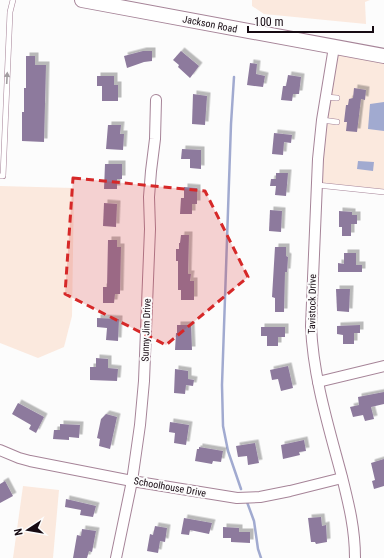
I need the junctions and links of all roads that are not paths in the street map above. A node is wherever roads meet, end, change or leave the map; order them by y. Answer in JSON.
{"nodes":[{"id":1,"x":13,"y":0,"type":"edge"},
{"id":2,"x":82,"y":0,"type":"edge"},
{"id":3,"x":334,"y":47,"type":"junction"},
{"id":4,"x":384,"y":56,"type":"edge"},
{"id":5,"x":326,"y":96,"type":"junction"},
{"id":6,"x":337,"y":98,"type":"dead end"},
{"id":7,"x":156,"y":100,"type":"dead end"},
{"id":8,"x":322,"y":120,"type":"junction"},
{"id":9,"x":336,"y":122,"type":"dead end"},
{"id":10,"x":2,"y":130,"type":"edge"},
{"id":11,"x":2,"y":151,"type":"edge"},
{"id":12,"x":0,"y":176,"type":"edge"},
{"id":13,"x":317,"y":185,"type":"junction"},
{"id":14,"x":384,"y":192,"type":"edge"},
{"id":15,"x":384,"y":366,"type":"edge"},
{"id":16,"x":318,"y":382,"type":"junction"},
{"id":17,"x":0,"y":450,"type":"edge"},
{"id":18,"x":342,"y":478,"type":"junction"},
{"id":19,"x":132,"y":481,"type":"junction"},
{"id":20,"x":116,"y":558,"type":"edge"},
{"id":21,"x":355,"y":558,"type":"edge"}],
"edges":[{"from":10,"to":1,"type":"lane","one_way":true},
{"from":2,"to":3,"type":"street","name":"Jackson Road"},
{"from":3,"to":4,"type":"street","name":"Jackson Road"},
{"from":3,"to":5,"type":"street","name":"Tavistock Drive"},
{"from":5,"to":6,"type":"lane"},
{"from":5,"to":8,"type":"street","name":"Tavistock Drive"},
{"from":7,"to":19,"type":"street","name":"Sunny Jim Drive"},
{"from":8,"to":9,"type":"lane"},
{"from":8,"to":13,"type":"street","name":"Tavistock Drive"},
{"from":10,"to":11,"type":"lane"},
{"from":11,"to":12,"type":"lane"},
{"from":13,"to":14,"type":"lane"},
{"from":13,"to":16,"type":"street","name":"Tavistock Drive"},
{"from":15,"to":16,"type":"street"},
{"from":16,"to":18,"type":"street","name":"Tavistock Drive"},
{"from":17,"to":19,"type":"street","name":"Schoolhouse Drive"},
{"from":18,"to":19,"type":"street","name":"Schoolhouse Drive"},
{"from":18,"to":21,"type":"street","name":"Tavistock Drive"},
{"from":19,"to":20,"type":"street","name":"Sunny Jim Drive"}]}
